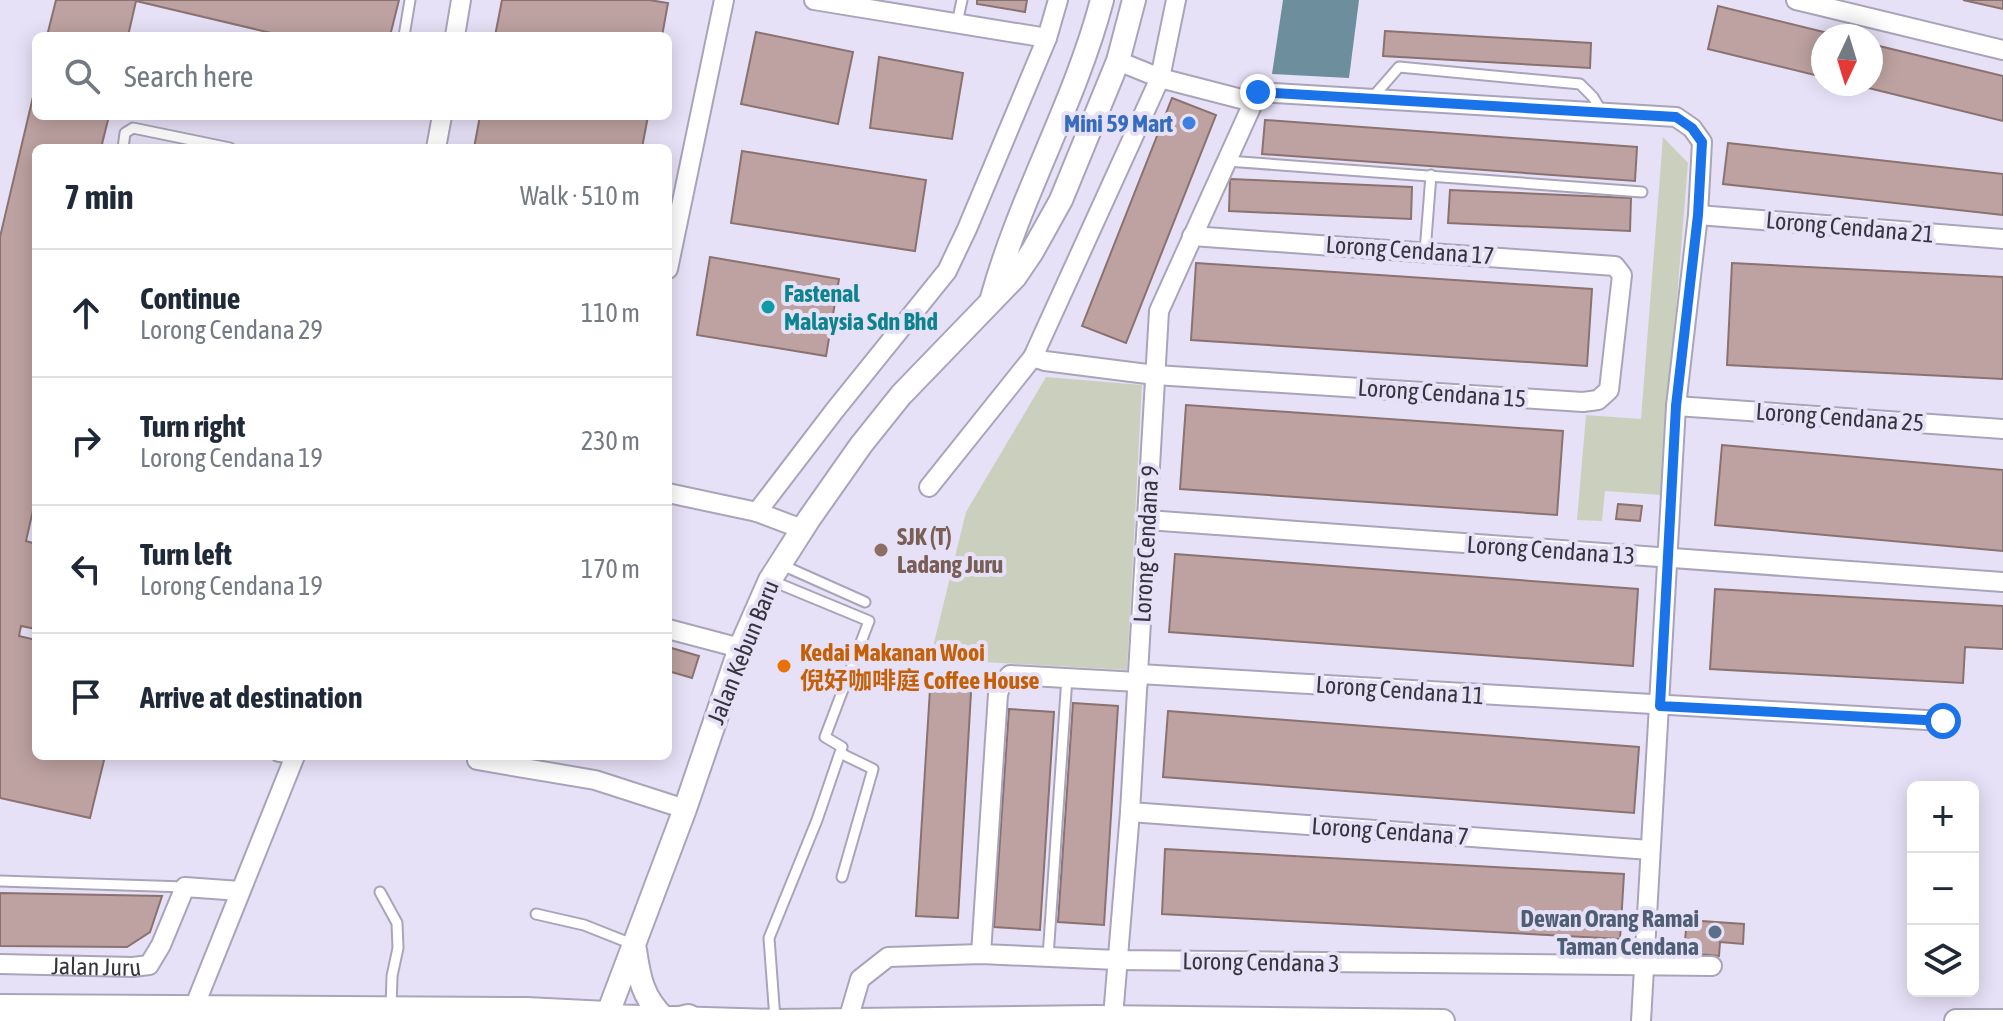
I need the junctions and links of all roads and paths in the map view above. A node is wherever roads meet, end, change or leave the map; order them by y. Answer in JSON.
{"nodes":[{"id":1,"x":410,"y":0,"type":"edge"},
{"id":2,"x":461,"y":0,"type":"edge"},
{"id":3,"x":724,"y":0,"type":"edge"},
{"id":4,"x":814,"y":0,"type":"edge"},
{"id":5,"x":962,"y":0,"type":"edge"},
{"id":6,"x":1058,"y":0,"type":"edge"},
{"id":7,"x":1102,"y":0,"type":"edge"},
{"id":8,"x":1134,"y":0,"type":"edge"},
{"id":9,"x":1176,"y":0,"type":"edge"},
{"id":10,"x":1796,"y":0,"type":"edge"},
{"id":11,"x":864,"y":4,"type":"edge"},
{"id":12,"x":957,"y":23,"type":"junction"},
{"id":13,"x":405,"y":32,"type":"edge"},
{"id":14,"x":456,"y":32,"type":"edge"},
{"id":15,"x":1047,"y":38,"type":"junction"},
{"id":16,"x":2003,"y":50,"type":"edge"},
{"id":17,"x":1118,"y":61,"type":"junction"},
{"id":18,"x":1160,"y":78,"type":"junction"},
{"id":19,"x":1255,"y":97,"type":"junction"},
{"id":20,"x":1372,"y":98,"type":"junction"},
{"id":21,"x":1602,"y":112,"type":"junction"},
{"id":22,"x":441,"y":120,"type":"edge"},
{"id":23,"x":124,"y":144,"type":"edge"},
{"id":24,"x":211,"y":144,"type":"edge"},
{"id":25,"x":437,"y":144,"type":"edge"},
{"id":26,"x":1227,"y":161,"type":"junction"},
{"id":27,"x":1431,"y":175,"type":"junction"},
{"id":28,"x":1642,"y":192,"type":"dead end"},
{"id":29,"x":1698,"y":215,"type":"junction"},
{"id":30,"x":1192,"y":236,"type":"junction"},
{"id":31,"x":2003,"y":239,"type":"edge"},
{"id":32,"x":672,"y":250,"type":"edge"},
{"id":33,"x":1425,"y":252,"type":"junction"},
{"id":34,"x":1622,"y":275,"type":"joint"},
{"id":35,"x":991,"y":299,"type":"junction"},
{"id":36,"x":1033,"y":357,"type":"junction"},
{"id":37,"x":1155,"y":375,"type":"junction"},
{"id":38,"x":1676,"y":406,"type":"junction"},
{"id":39,"x":2003,"y":429,"type":"edge"},
{"id":40,"x":929,"y":487,"type":"dead end"},
{"id":41,"x":672,"y":494,"type":"edge"},
{"id":42,"x":757,"y":512,"type":"junction"},
{"id":43,"x":1147,"y":520,"type":"junction"},
{"id":44,"x":802,"y":529,"type":"junction"},
{"id":45,"x":1667,"y":559,"type":"junction"},
{"id":46,"x":775,"y":572,"type":"junction"},
{"id":47,"x":2003,"y":582,"type":"edge"},
{"id":48,"x":865,"y":602,"type":"dead end"},
{"id":49,"x":672,"y":630,"type":"edge"},
{"id":50,"x":740,"y":648,"type":"junction"},
{"id":51,"x":1067,"y":677,"type":"junction"},
{"id":52,"x":1138,"y":678,"type":"junction"},
{"id":53,"x":1660,"y":706,"type":"junction"},
{"id":54,"x":1943,"y":721,"type":"dead end"},
{"id":55,"x":840,"y":753,"type":"junction"},
{"id":56,"x":288,"y":760,"type":"edge"},
{"id":57,"x":477,"y":760,"type":"dead end"},
{"id":58,"x":685,"y":809,"type":"junction"},
{"id":59,"x":1130,"y":812,"type":"junction"},
{"id":60,"x":1650,"y":850,"type":"junction"},
{"id":61,"x":842,"y":877,"type":"dead end"},
{"id":62,"x":0,"y":881,"type":"edge"},
{"id":63,"x":185,"y":887,"type":"junction"},
{"id":64,"x":240,"y":891,"type":"junction"},
{"id":65,"x":380,"y":892,"type":"dead end"},
{"id":66,"x":536,"y":914,"type":"dead end"},
{"id":67,"x":635,"y":945,"type":"junction"},
{"id":68,"x":981,"y":954,"type":"junction"},
{"id":69,"x":1048,"y":957,"type":"junction"},
{"id":70,"x":1117,"y":960,"type":"junction"},
{"id":71,"x":0,"y":964,"type":"edge"},
{"id":72,"x":1643,"y":966,"type":"junction"},
{"id":73,"x":1712,"y":966,"type":"dead end"},
{"id":74,"x":0,"y":1009,"type":"edge"},
{"id":75,"x":193,"y":1010,"type":"junction"},
{"id":76,"x":391,"y":1011,"type":"junction"},
{"id":77,"x":70,"y":1015,"type":"edge"},
{"id":78,"x":536,"y":1017,"type":"edge"},
{"id":79,"x":606,"y":1018,"type":"edge"},
{"id":80,"x":1101,"y":1018,"type":"edge"},
{"id":81,"x":677,"y":1019,"type":"edge"},
{"id":82,"x":848,"y":1020,"type":"edge"},
{"id":83,"x":775,"y":1021,"type":"edge"},
{"id":84,"x":1443,"y":1021,"type":"edge"},
{"id":85,"x":1641,"y":1021,"type":"edge"},
{"id":86,"x":1956,"y":1021,"type":"edge"},
{"id":87,"x":2003,"y":1021,"type":"edge"}],
"edges":[{"from":1,"to":13,"type":"lane"},
{"from":2,"to":14,"type":"street"},
{"from":3,"to":32,"type":"street"},
{"from":4,"to":11,"type":"street"},
{"from":5,"to":12,"type":"lane"},
{"from":6,"to":15,"type":"street"},
{"from":7,"to":35,"type":"street","name":"Jalan Kebun Baru"},
{"from":8,"to":17,"type":"street","name":"Jalan Kebun Baru"},
{"from":9,"to":18,"type":"street"},
{"from":10,"to":16,"type":"street"},
{"from":11,"to":12,"type":"street"},
{"from":12,"to":15,"type":"street"},
{"from":15,"to":42,"type":"street"},
{"from":17,"to":18,"type":"street"},
{"from":17,"to":35,"type":"street","name":"Jalan Kebun Baru"},
{"from":18,"to":19,"type":"street"},
{"from":18,"to":36,"type":"street"},
{"from":19,"to":20,"type":"street"},
{"from":19,"to":26,"type":"street","name":"Lorong Cendana 9"},
{"from":20,"to":21,"type":"street"},
{"from":20,"to":21,"type":"lane"},
{"from":21,"to":29,"type":"street"},
{"from":22,"to":25,"type":"street"},
{"from":23,"to":24,"type":"lane"},
{"from":26,"to":27,"type":"lane"},
{"from":26,"to":30,"type":"street","name":"Lorong Cendana 9"},
{"from":27,"to":28,"type":"lane"},
{"from":27,"to":33,"type":"lane"},
{"from":29,"to":31,"type":"street","name":"Lorong Cendana 21"},
{"from":29,"to":38,"type":"street"},
{"from":30,"to":33,"type":"street","name":"Lorong Cendana 17"},
{"from":30,"to":37,"type":"street","name":"Lorong Cendana 9"},
{"from":33,"to":34,"type":"street","name":"Lorong Cendana 17"},
{"from":34,"to":37,"type":"street","name":"Lorong Cendana 15"},
{"from":35,"to":44,"type":"street","name":"Jalan Kebun Baru"},
{"from":36,"to":37,"type":"street","name":"Lorong Cendana 15"},
{"from":36,"to":40,"type":"street"},
{"from":37,"to":43,"type":"street","name":"Lorong Cendana 9"},
{"from":38,"to":39,"type":"street","name":"Lorong Cendana 25"},
{"from":38,"to":45,"type":"street"},
{"from":41,"to":42,"type":"street"},
{"from":42,"to":44,"type":"street"},
{"from":43,"to":45,"type":"street","name":"Lorong Cendana 13"},
{"from":43,"to":52,"type":"street","name":"Lorong Cendana 9"},
{"from":44,"to":46,"type":"street","name":"Jalan Kebun Baru"},
{"from":45,"to":47,"type":"street","name":"Lorong Cendana 13"},
{"from":45,"to":53,"type":"street"},
{"from":46,"to":48,"type":"lane"},
{"from":46,"to":50,"type":"street","name":"Jalan Kebun Baru"},
{"from":46,"to":55,"type":"lane"},
{"from":49,"to":50,"type":"street"},
{"from":50,"to":58,"type":"street","name":"Jalan Kebun Baru"},
{"from":51,"to":52,"type":"street","name":"Lorong Cendana 11"},
{"from":51,"to":68,"type":"street","name":"Lorong Cendana 11"},
{"from":51,"to":69,"type":"lane"},
{"from":52,"to":53,"type":"street","name":"Lorong Cendana 11"},
{"from":52,"to":59,"type":"street","name":"Lorong Cendana 9"},
{"from":53,"to":54,"type":"street","name":"Lorong Cendana 11"},
{"from":53,"to":60,"type":"street"},
{"from":55,"to":61,"type":"lane"},
{"from":55,"to":83,"type":"lane"},
{"from":56,"to":64,"type":"street"},
{"from":57,"to":58,"type":"street"},
{"from":58,"to":67,"type":"street","name":"Jalan Kebun Baru"},
{"from":59,"to":60,"type":"street","name":"Lorong Cendana 7"},
{"from":59,"to":70,"type":"street","name":"Lorong Cendana 9"},
{"from":60,"to":72,"type":"street"},
{"from":62,"to":63,"type":"lane"},
{"from":63,"to":64,"type":"street"},
{"from":63,"to":71,"type":"street","name":"Jalan Juru"},
{"from":64,"to":75,"type":"street"},
{"from":65,"to":76,"type":"lane"},
{"from":66,"to":67,"type":"lane"},
{"from":67,"to":79,"type":"street","name":"Jalan Kebun Baru"},
{"from":67,"to":81,"type":"street"},
{"from":68,"to":69,"type":"street","name":"Lorong Cendana 3"},
{"from":68,"to":82,"type":"street","name":"Lorong Cendana 3"},
{"from":69,"to":70,"type":"street","name":"Lorong Cendana 3"},
{"from":70,"to":72,"type":"street","name":"Lorong Cendana 3"},
{"from":70,"to":80,"type":"street","name":"Lorong Cendana 9"},
{"from":72,"to":73,"type":"street","name":"Lorong Cendana 3"},
{"from":72,"to":85,"type":"street"},
{"from":74,"to":77,"type":"main road","name":"Jalan Juru"},
{"from":75,"to":76,"type":"main road","name":"Jalan Juru"},
{"from":75,"to":77,"type":"main road","name":"Jalan Juru"},
{"from":76,"to":78,"type":"main road","name":"Jalan Juru"},
{"from":78,"to":79,"type":"main road","name":"Jalan Juru"},
{"from":79,"to":81,"type":"street","name":"Jalan Juru"},
{"from":80,"to":82,"type":"street","name":"Jalan Juru"},
{"from":80,"to":84,"type":"street","name":"Jalan Juru"},
{"from":81,"to":83,"type":"street","name":"Jalan Juru"},
{"from":82,"to":83,"type":"street","name":"Jalan Juru"},
{"from":86,"to":87,"type":"street"}]}
